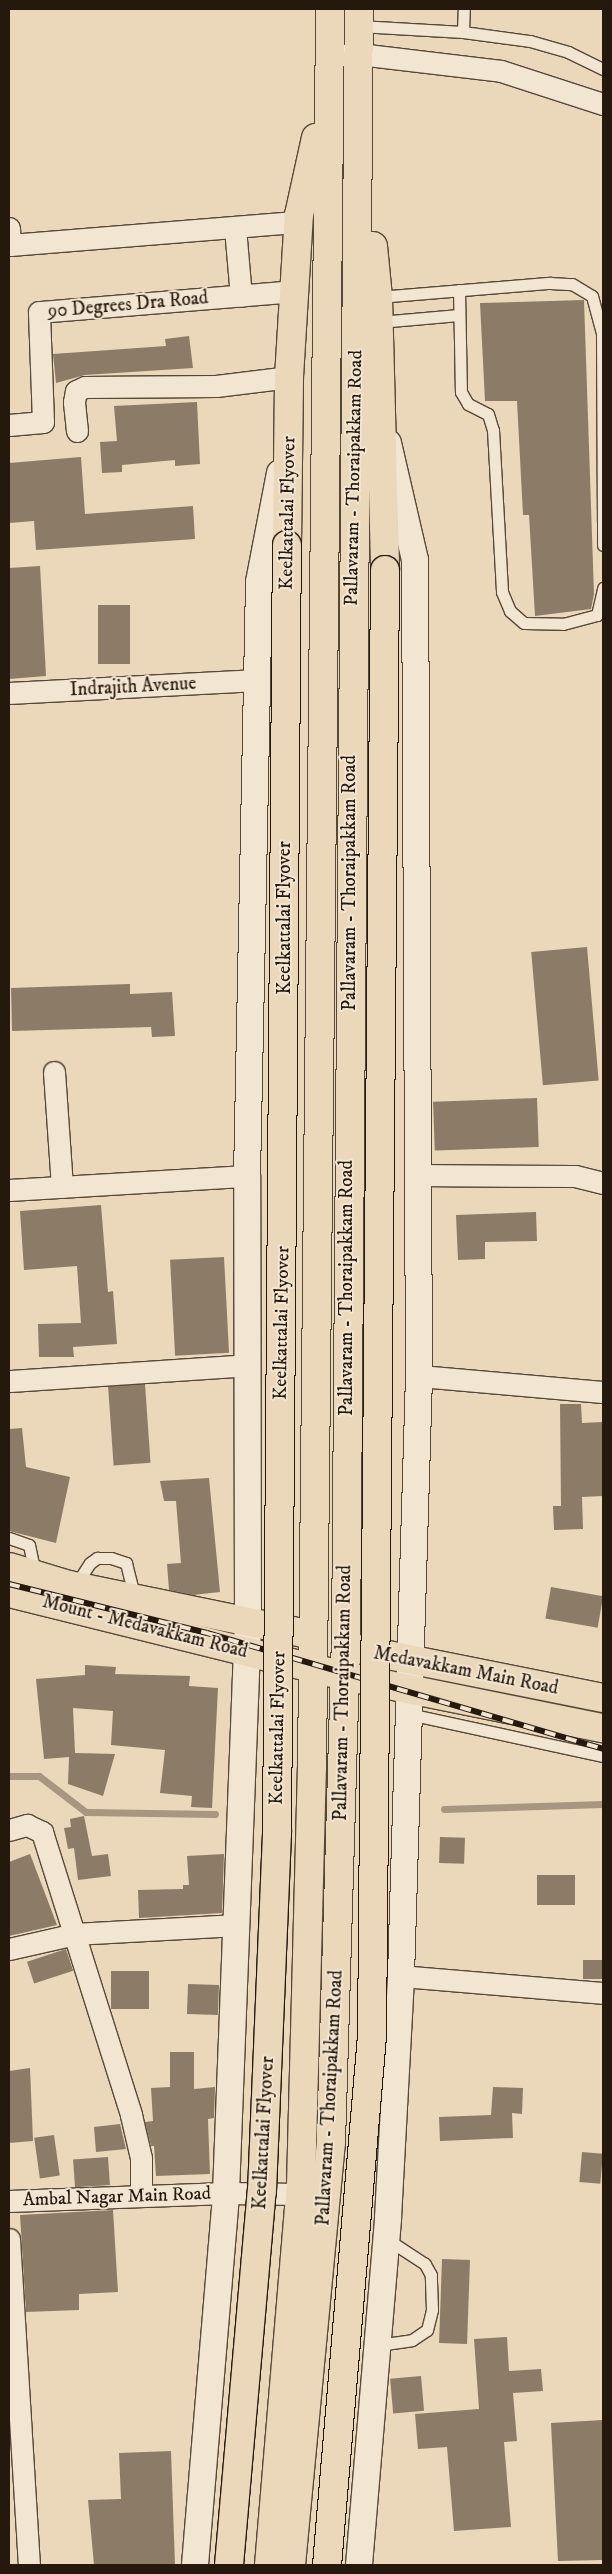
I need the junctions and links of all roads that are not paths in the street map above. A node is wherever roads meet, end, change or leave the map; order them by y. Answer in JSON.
{"nodes":[{"id":1,"x":330,"y":9,"type":"edge"},
{"id":2,"x":464,"y":9,"type":"edge"},
{"id":3,"x":359,"y":17,"type":"edge"},
{"id":4,"x":463,"y":32,"type":"junction"},
{"id":5,"x":359,"y":54,"type":"junction"},
{"id":6,"x":329,"y":56,"type":"junction"},
{"id":7,"x":603,"y":69,"type":"edge"},
{"id":8,"x":328,"y":83,"type":"junction"},
{"id":9,"x":603,"y":104,"type":"edge"},
{"id":10,"x":360,"y":120,"type":"junction"},
{"id":11,"x":298,"y":222,"type":"junction"},
{"id":12,"x":235,"y":228,"type":"junction"},
{"id":13,"x":9,"y":240,"type":"edge"},
{"id":14,"x":459,"y":290,"type":"junction"},
{"id":15,"x":294,"y":291,"type":"junction"},
{"id":16,"x":241,"y":296,"type":"junction"},
{"id":17,"x":378,"y":310,"type":"junction"},
{"id":18,"x":459,"y":315,"type":"junction"},
{"id":19,"x":289,"y":377,"type":"junction"},
{"id":20,"x":381,"y":410,"type":"junction"},
{"id":21,"x":9,"y":425,"type":"edge"},
{"id":22,"x":289,"y":426,"type":"junction"},
{"id":23,"x":77,"y":431,"type":"dead end"},
{"id":24,"x":603,"y":545,"type":"edge"},
{"id":25,"x":603,"y":588,"type":"edge"},
{"id":26,"x":257,"y":680,"type":"junction"},
{"id":27,"x":9,"y":693,"type":"edge"},
{"id":28,"x":54,"y":1072,"type":"dead end"},
{"id":29,"x":415,"y":1175,"type":"junction"},
{"id":30,"x":247,"y":1176,"type":"junction"},
{"id":31,"x":603,"y":1183,"type":"edge"},
{"id":32,"x":62,"y":1187,"type":"junction"},
{"id":33,"x":9,"y":1190,"type":"edge"},
{"id":34,"x":247,"y":1365,"type":"junction"},
{"id":35,"x":419,"y":1376,"type":"junction"},
{"id":36,"x":9,"y":1381,"type":"edge"},
{"id":37,"x":603,"y":1392,"type":"edge"},
{"id":38,"x":9,"y":1538,"type":"edge"},
{"id":39,"x":9,"y":1567,"type":"edge"},
{"id":40,"x":36,"y":1575,"type":"junction"},
{"id":41,"x":9,"y":1593,"type":"edge"},
{"id":42,"x":248,"y":1622,"type":"junction"},
{"id":43,"x":312,"y":1635,"type":"junction"},
{"id":44,"x":346,"y":1646,"type":"junction"},
{"id":45,"x":246,"y":1652,"type":"junction"},
{"id":46,"x":413,"y":1660,"type":"junction"},
{"id":47,"x":312,"y":1669,"type":"junction"},
{"id":48,"x":344,"y":1676,"type":"junction"},
{"id":49,"x":603,"y":1698,"type":"edge"},
{"id":50,"x":410,"y":1702,"type":"junction"},
{"id":51,"x":603,"y":1728,"type":"edge"},
{"id":52,"x":603,"y":1756,"type":"edge"},
{"id":53,"x":9,"y":1830,"type":"edge"},
{"id":54,"x":236,"y":1925,"type":"junction"},
{"id":55,"x":75,"y":1934,"type":"junction"},
{"id":56,"x":9,"y":1949,"type":"edge"},
{"id":57,"x":401,"y":1976,"type":"junction"},
{"id":58,"x":603,"y":1993,"type":"edge"},
{"id":59,"x":226,"y":2193,"type":"junction"},
{"id":60,"x":300,"y":2194,"type":"junction"},
{"id":61,"x":141,"y":2196,"type":"junction"},
{"id":62,"x":9,"y":2201,"type":"edge"},
{"id":63,"x":9,"y":2239,"type":"edge"},
{"id":64,"x":387,"y":2239,"type":"junction"},
{"id":65,"x":378,"y":2345,"type":"junction"},
{"id":66,"x":30,"y":2565,"type":"edge"},
{"id":67,"x":196,"y":2565,"type":"edge"},
{"id":68,"x":229,"y":2565,"type":"edge"},
{"id":69,"x":269,"y":2565,"type":"edge"},
{"id":70,"x":291,"y":2565,"type":"edge"},
{"id":71,"x":327,"y":2565,"type":"edge"},
{"id":72,"x":359,"y":2565,"type":"edge"}],
"edges":[{"from":1,"to":6,"type":"main road","name":"Pallavaram - Thoraipakkam Road"},
{"from":2,"to":4,"type":"lane"},
{"from":3,"to":4,"type":"lane"},
{"from":3,"to":5,"type":"main road","name":"Pallavaram - Thoraipakkam Road"},
{"from":4,"to":7,"type":"lane"},
{"from":5,"to":6,"type":"street"},
{"from":5,"to":9,"type":"street"},
{"from":5,"to":10,"type":"main road","name":"Pallavaram - Thoraipakkam Road"},
{"from":6,"to":8,"type":"main road","name":"Pallavaram - Thoraipakkam Road"},
{"from":8,"to":11,"type":"main road","name":"Keelkattalai Flyover"},
{"from":8,"to":43,"type":"main road","name":"Pallavaram - Thoraipakkam Road"},
{"from":10,"to":17,"type":"main road"},
{"from":10,"to":44,"type":"main road","name":"Pallavaram - Thoraipakkam Road"},
{"from":11,"to":12,"type":"street"},
{"from":11,"to":15,"type":"main road","name":"Keelkattalai Flyover"},
{"from":12,"to":13,"type":"street"},
{"from":12,"to":16,"type":"street"},
{"from":14,"to":17,"type":"lane"},
{"from":14,"to":18,"type":"lane"},
{"from":14,"to":24,"type":"lane"},
{"from":15,"to":16,"type":"street","name":"90 Degrees Dra Road"},
{"from":15,"to":19,"type":"main road","name":"Keelkattalai Flyover"},
{"from":16,"to":21,"type":"street","name":"90 Degrees Dra Road"},
{"from":17,"to":18,"type":"lane"},
{"from":17,"to":20,"type":"main road"},
{"from":18,"to":25,"type":"lane"},
{"from":19,"to":22,"type":"main road","name":"Keelkattalai Flyover"},
{"from":19,"to":23,"type":"street"},
{"from":20,"to":29,"type":"street"},
{"from":20,"to":71,"type":"main road","bridge":true},
{"from":22,"to":26,"type":"street"},
{"from":22,"to":68,"type":"main road","name":"Keelkattalai Flyover","bridge":true},
{"from":26,"to":27,"type":"street","name":"Indrajith Avenue"},
{"from":26,"to":30,"type":"street"},
{"from":28,"to":32,"type":"street"},
{"from":29,"to":31,"type":"street"},
{"from":29,"to":35,"type":"street"},
{"from":30,"to":32,"type":"street"},
{"from":30,"to":34,"type":"street"},
{"from":32,"to":33,"type":"street"},
{"from":34,"to":36,"type":"street"},
{"from":34,"to":42,"type":"street"},
{"from":35,"to":37,"type":"street"},
{"from":35,"to":46,"type":"street"},
{"from":38,"to":40,"type":"lane"},
{"from":39,"to":40,"type":"main road","name":"Medavakkam Main Road"},
{"from":40,"to":42,"type":"main road","name":"Medavakkam Main Road"},
{"from":41,"to":45,"type":"main road","name":"Mount - Medavakkam Road"},
{"from":42,"to":43,"type":"main road","name":"Medavakkam Main Road"},
{"from":42,"to":45,"type":"street"},
{"from":43,"to":44,"type":"main road","name":"Medavakkam Main Road"},
{"from":43,"to":47,"type":"main road","name":"Pallavaram - Thoraipakkam Road"},
{"from":44,"to":46,"type":"main road","name":"Medavakkam Main Road"},
{"from":44,"to":48,"type":"main road","name":"Pallavaram - Thoraipakkam Road"},
{"from":45,"to":47,"type":"main road","name":"Mount - Medavakkam Road"},
{"from":45,"to":54,"type":"street"},
{"from":46,"to":49,"type":"main road","name":"Medavakkam Main Road"},
{"from":46,"to":50,"type":"street"},
{"from":47,"to":48,"type":"main road","name":"Mount - Medavakkam Road"},
{"from":47,"to":60,"type":"main road","name":"Pallavaram - Thoraipakkam Road"},
{"from":48,"to":50,"type":"main road","name":"Mount - Medavakkam Road"},
{"from":48,"to":70,"type":"main road","name":"Pallavaram - Thoraipakkam Road"},
{"from":50,"to":51,"type":"main road","name":"Mount - Medavakkam Road"},
{"from":50,"to":52,"type":"lane"},
{"from":50,"to":57,"type":"street"},
{"from":53,"to":55,"type":"street"},
{"from":54,"to":55,"type":"street"},
{"from":54,"to":59,"type":"street"},
{"from":55,"to":56,"type":"street"},
{"from":55,"to":61,"type":"street"},
{"from":57,"to":58,"type":"street"},
{"from":57,"to":64,"type":"street"},
{"from":59,"to":60,"type":"street","name":"Ambal Nagar Main Road"},
{"from":59,"to":61,"type":"street","name":"Ambal Nagar Main Road"},
{"from":59,"to":67,"type":"street"},
{"from":60,"to":69,"type":"main road","name":"Pallavaram - Thoraipakkam Road"},
{"from":61,"to":62,"type":"street","name":"Ambal Nagar Main Road"},
{"from":63,"to":66,"type":"street"},
{"from":64,"to":65,"type":"street"},
{"from":64,"to":65,"type":"lane"},
{"from":65,"to":72,"type":"street"}]}
